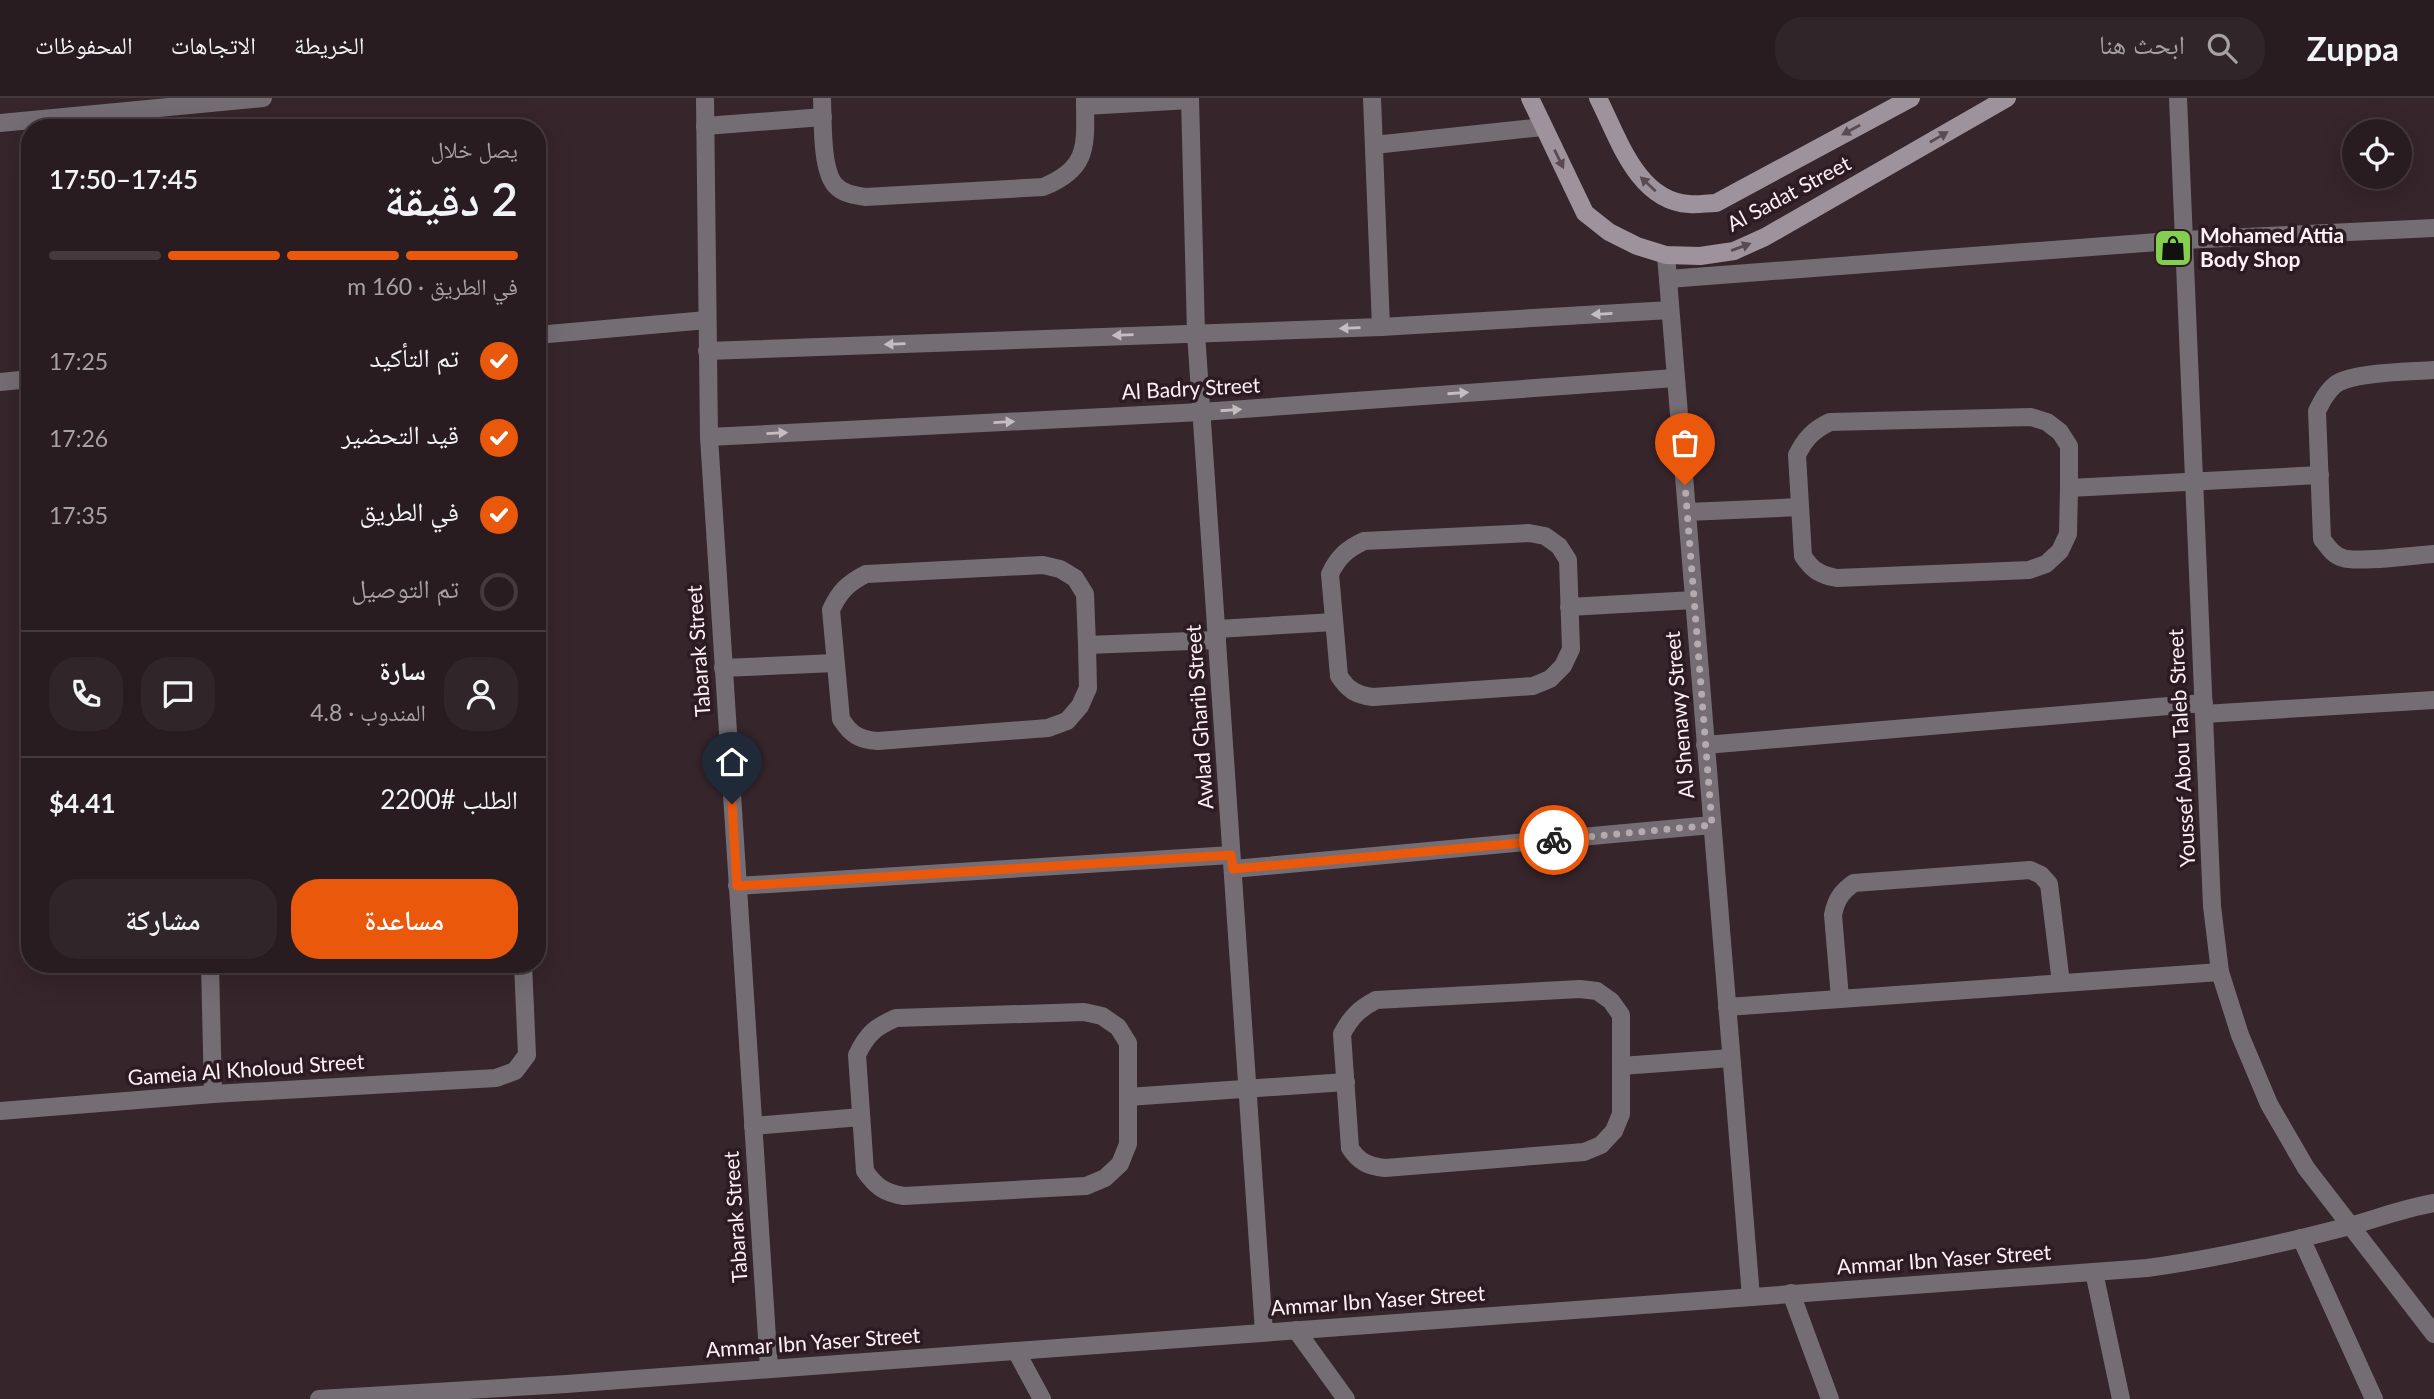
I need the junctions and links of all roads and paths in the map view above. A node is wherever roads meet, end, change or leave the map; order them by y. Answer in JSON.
{"nodes":[{"id":1,"x":263,"y":98,"type":"edge"},
{"id":2,"x":705,"y":98,"type":"edge"},
{"id":3,"x":822,"y":98,"type":"edge"},
{"id":4,"x":1371,"y":98,"type":"edge"},
{"id":5,"x":1530,"y":98,"type":"edge"},
{"id":6,"x":1598,"y":98,"type":"edge"},
{"id":7,"x":1911,"y":98,"type":"edge"},
{"id":8,"x":2007,"y":98,"type":"edge"},
{"id":9,"x":2178,"y":98,"type":"edge"},
{"id":10,"x":1190,"y":99,"type":"edge"},
{"id":11,"x":1085,"y":102,"type":"edge"},
{"id":12,"x":823,"y":117,"type":"junction"},
{"id":13,"x":33,"y":119,"type":"edge"},
{"id":14,"x":21,"y":120,"type":"edge"},
{"id":15,"x":0,"y":122,"type":"edge"},
{"id":16,"x":705,"y":126,"type":"junction"},
{"id":17,"x":1544,"y":127,"type":"junction"},
{"id":18,"x":1374,"y":145,"type":"junction"},
{"id":19,"x":2434,"y":228,"type":"edge"},
{"id":20,"x":2184,"y":240,"type":"junction"},
{"id":21,"x":1666,"y":255,"type":"junction"},
{"id":22,"x":1668,"y":279,"type":"junction"},
{"id":23,"x":1670,"y":310,"type":"junction"},
{"id":24,"x":707,"y":320,"type":"junction"},
{"id":25,"x":1381,"y":327,"type":"junction"},
{"id":26,"x":1196,"y":332,"type":"junction"},
{"id":27,"x":546,"y":334,"type":"edge"},
{"id":28,"x":707,"y":351,"type":"junction"},
{"id":29,"x":2434,"y":370,"type":"edge"},
{"id":30,"x":1675,"y":378,"type":"junction"},
{"id":31,"x":21,"y":380,"type":"edge"},
{"id":32,"x":0,"y":382,"type":"edge"},
{"id":33,"x":1201,"y":412,"type":"junction"},
{"id":34,"x":709,"y":437,"type":"junction"},
{"id":35,"x":2320,"y":475,"type":"junction"},
{"id":36,"x":2193,"y":482,"type":"junction"},
{"id":37,"x":2069,"y":488,"type":"junction"},
{"id":38,"x":1800,"y":507,"type":"junction"},
{"id":39,"x":1687,"y":512,"type":"junction"},
{"id":40,"x":2434,"y":554,"type":"edge"},
{"id":41,"x":1694,"y":600,"type":"junction"},
{"id":42,"x":1569,"y":607,"type":"junction"},
{"id":43,"x":1334,"y":622,"type":"junction"},
{"id":44,"x":1217,"y":635,"type":"junction"},
{"id":45,"x":1087,"y":645,"type":"junction"},
{"id":46,"x":835,"y":663,"type":"junction"},
{"id":47,"x":723,"y":668,"type":"junction"},
{"id":48,"x":2434,"y":700,"type":"edge"},
{"id":49,"x":2204,"y":708,"type":"junction"},
{"id":50,"x":1705,"y":745,"type":"junction"},
{"id":51,"x":1712,"y":825,"type":"junction"},
{"id":52,"x":1232,"y":862,"type":"junction"},
{"id":53,"x":737,"y":886,"type":"junction"},
{"id":54,"x":2220,"y":972,"type":"junction"},
{"id":55,"x":210,"y":973,"type":"edge"},
{"id":56,"x":523,"y":973,"type":"edge"},
{"id":57,"x":2061,"y":983,"type":"junction"},
{"id":58,"x":1840,"y":998,"type":"junction"},
{"id":59,"x":1727,"y":1007,"type":"junction"},
{"id":60,"x":1731,"y":1058,"type":"junction"},
{"id":61,"x":1621,"y":1066,"type":"junction"},
{"id":62,"x":1346,"y":1082,"type":"junction"},
{"id":63,"x":1248,"y":1089,"type":"junction"},
{"id":64,"x":213,"y":1094,"type":"junction"},
{"id":65,"x":1128,"y":1097,"type":"junction"},
{"id":66,"x":0,"y":1111,"type":"edge"},
{"id":67,"x":861,"y":1117,"type":"junction"},
{"id":68,"x":752,"y":1126,"type":"junction"},
{"id":69,"x":2434,"y":1203,"type":"edge"},
{"id":70,"x":2350,"y":1226,"type":"junction"},
{"id":71,"x":2301,"y":1238,"type":"junction"},
{"id":72,"x":2094,"y":1272,"type":"junction"},
{"id":73,"x":1791,"y":1293,"type":"junction"},
{"id":74,"x":1751,"y":1297,"type":"junction"},
{"id":75,"x":2433,"y":1329,"type":"edge"},
{"id":76,"x":1296,"y":1330,"type":"junction"},
{"id":77,"x":1264,"y":1332,"type":"junction"},
{"id":78,"x":1016,"y":1351,"type":"junction"},
{"id":79,"x":769,"y":1369,"type":"junction"},
{"id":80,"x":318,"y":1399,"type":"edge"},
{"id":81,"x":1042,"y":1399,"type":"edge"},
{"id":82,"x":1346,"y":1399,"type":"edge"},
{"id":83,"x":1830,"y":1399,"type":"edge"},
{"id":84,"x":2120,"y":1399,"type":"edge"},
{"id":85,"x":2374,"y":1399,"type":"edge"}],
"edges":[{"from":1,"to":13,"type":"street"},
{"from":2,"to":16,"type":"street","name":"Tabarak Street"},
{"from":3,"to":12,"type":"street"},
{"from":4,"to":18,"type":"street"},
{"from":5,"to":17,"type":"street","name":"Al Sadat Street"},
{"from":7,"to":6,"type":"street","name":"Al Sadat Street","one_way":true},
{"from":21,"to":8,"type":"street","name":"Al Sadat Street","one_way":true},
{"from":9,"to":20,"type":"street","name":"Youssef Abou Taleb Street"},
{"from":10,"to":11,"type":"street"},
{"from":10,"to":26,"type":"street","name":"Awlad Gharib Street"},
{"from":11,"to":12,"type":"street"},
{"from":12,"to":16,"type":"street"},
{"from":14,"to":15,"type":"street"},
{"from":16,"to":24,"type":"street","name":"Tabarak Street"},
{"from":17,"to":18,"type":"street"},
{"from":17,"to":21,"type":"street","name":"Al Sadat Street","one_way":true},
{"from":18,"to":25,"type":"street"},
{"from":19,"to":20,"type":"street"},
{"from":20,"to":22,"type":"street"},
{"from":20,"to":36,"type":"street","name":"Youssef Abou Taleb Street"},
{"from":21,"to":22,"type":"street","name":"Al Shenawy Street"},
{"from":22,"to":23,"type":"street","name":"Al Shenawy Street"},
{"from":23,"to":25,"type":"street","one_way":true},
{"from":23,"to":30,"type":"street","name":"Al Shenawy Street"},
{"from":24,"to":27,"type":"street"},
{"from":24,"to":28,"type":"street","name":"Tabarak Street"},
{"from":25,"to":26,"type":"street","one_way":true},
{"from":26,"to":28,"type":"street","one_way":true},
{"from":26,"to":33,"type":"street","name":"Awlad Gharib Street"},
{"from":28,"to":34,"type":"street","name":"Tabarak Street"},
{"from":29,"to":35,"type":"street"},
{"from":33,"to":30,"type":"street","name":"Al Badry Street","one_way":true},
{"from":30,"to":39,"type":"street","name":"Al Shenawy Street"},
{"from":31,"to":32,"type":"street"},
{"from":34,"to":33,"type":"street","name":"Al Badry Street","one_way":true},
{"from":33,"to":44,"type":"street","name":"Awlad Gharib Street"},
{"from":34,"to":47,"type":"street","name":"Tabarak Street"},
{"from":35,"to":36,"type":"street"},
{"from":35,"to":40,"type":"street"},
{"from":36,"to":37,"type":"street"},
{"from":36,"to":49,"type":"street","name":"Youssef Abou Taleb Street"},
{"from":37,"to":38,"type":"street"},
{"from":37,"to":38,"type":"street"},
{"from":38,"to":39,"type":"street"},
{"from":39,"to":41,"type":"street","name":"Al Shenawy Street"},
{"from":41,"to":42,"type":"street"},
{"from":41,"to":50,"type":"street","name":"Al Shenawy Street"},
{"from":42,"to":43,"type":"street"},
{"from":42,"to":43,"type":"street"},
{"from":43,"to":44,"type":"street"},
{"from":44,"to":45,"type":"street"},
{"from":44,"to":52,"type":"street","name":"Awlad Gharib Street"},
{"from":45,"to":46,"type":"street"},
{"from":45,"to":46,"type":"street"},
{"from":46,"to":47,"type":"street"},
{"from":47,"to":53,"type":"street","name":"Tabarak Street"},
{"from":48,"to":49,"type":"street"},
{"from":49,"to":50,"type":"street"},
{"from":49,"to":54,"type":"street","name":"Youssef Abou Taleb Street"},
{"from":50,"to":51,"type":"street","name":"Al Shenawy Street"},
{"from":51,"to":52,"type":"street"},
{"from":51,"to":59,"type":"street","name":"Al Shenawy Street"},
{"from":52,"to":53,"type":"street"},
{"from":52,"to":63,"type":"street","name":"Awlad Gharib Street"},
{"from":53,"to":68,"type":"street","name":"Tabarak Street"},
{"from":54,"to":57,"type":"street"},
{"from":54,"to":70,"type":"street","name":"Youssef Abou Taleb Street"},
{"from":55,"to":64,"type":"street"},
{"from":56,"to":64,"type":"street","name":"Gameia Al Kholoud Street"},
{"from":57,"to":58,"type":"street"},
{"from":57,"to":58,"type":"street"},
{"from":58,"to":59,"type":"street"},
{"from":59,"to":60,"type":"street","name":"Al Shenawy Street"},
{"from":60,"to":61,"type":"street"},
{"from":60,"to":74,"type":"street","name":"Al Shenawy Street"},
{"from":61,"to":62,"type":"street"},
{"from":61,"to":62,"type":"street"},
{"from":62,"to":63,"type":"street"},
{"from":63,"to":65,"type":"street"},
{"from":63,"to":77,"type":"street","name":"Awlad Gharib Street"},
{"from":64,"to":66,"type":"street","name":"Gameia Al Kholoud Street"},
{"from":65,"to":67,"type":"street"},
{"from":65,"to":67,"type":"street"},
{"from":67,"to":68,"type":"street"},
{"from":68,"to":79,"type":"street","name":"Tabarak Street"},
{"from":69,"to":70,"type":"street","name":"Ammar Ibn Yaser Street"},
{"from":70,"to":71,"type":"street","name":"Ammar Ibn Yaser Street"},
{"from":70,"to":75,"type":"street","name":"Youssef Abou Taleb Street"},
{"from":71,"to":72,"type":"street","name":"Ammar Ibn Yaser Street"},
{"from":71,"to":85,"type":"street"},
{"from":72,"to":73,"type":"street","name":"Ammar Ibn Yaser Street"},
{"from":72,"to":84,"type":"street"},
{"from":73,"to":74,"type":"street","name":"Ammar Ibn Yaser Street"},
{"from":73,"to":83,"type":"street"},
{"from":74,"to":76,"type":"street","name":"Ammar Ibn Yaser Street"},
{"from":76,"to":77,"type":"street","name":"Ammar Ibn Yaser Street"},
{"from":76,"to":82,"type":"street"},
{"from":77,"to":78,"type":"street","name":"Ammar Ibn Yaser Street"},
{"from":78,"to":79,"type":"street","name":"Ammar Ibn Yaser Street"},
{"from":78,"to":81,"type":"street"},
{"from":79,"to":80,"type":"street","name":"Ammar Ibn Yaser Street"}]}
